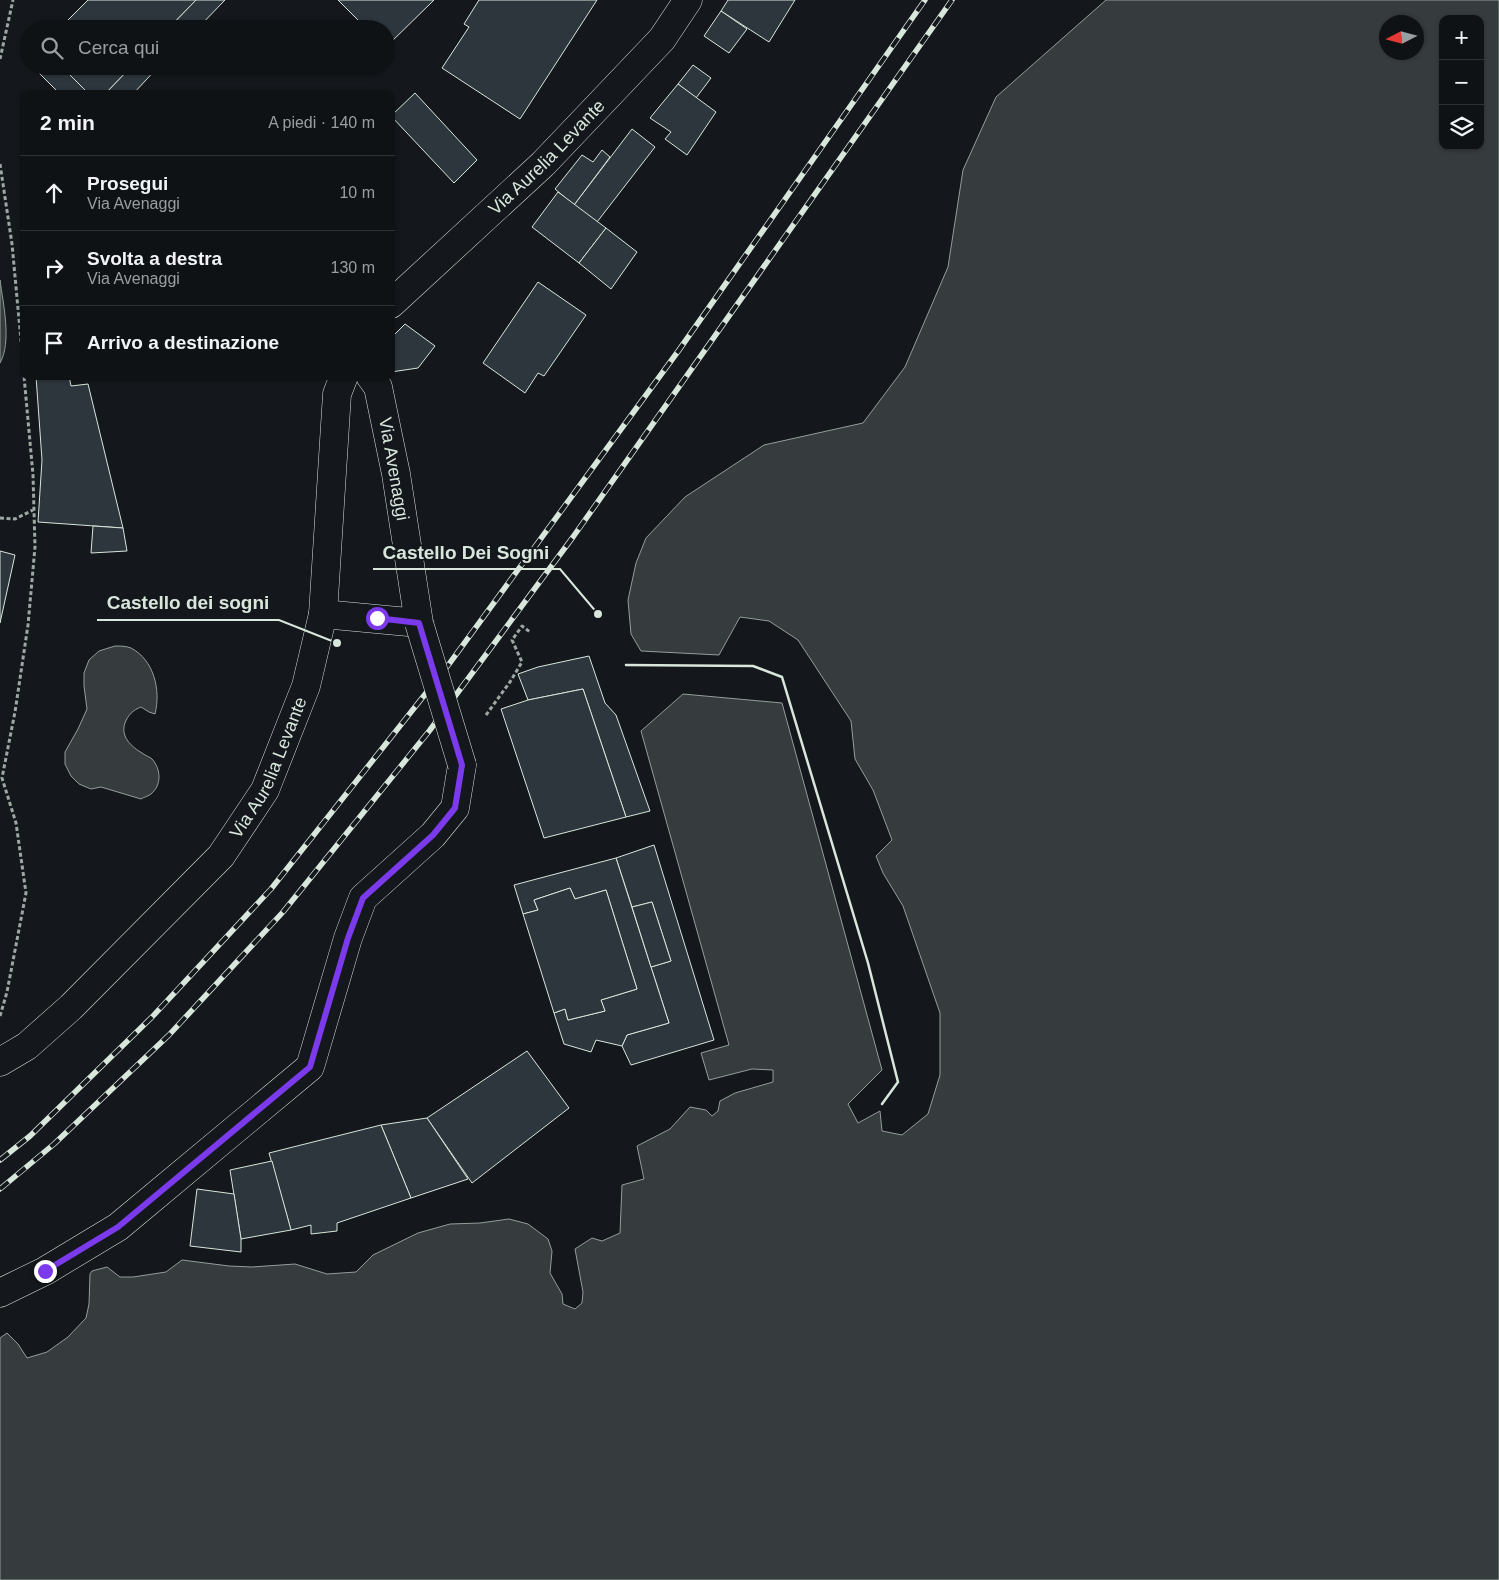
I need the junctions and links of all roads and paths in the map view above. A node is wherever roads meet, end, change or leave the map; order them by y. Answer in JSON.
{"nodes":[{"id":1,"x":13,"y":0,"type":"edge"},
{"id":2,"x":688,"y":0,"type":"edge"},
{"id":3,"x":0,"y":59,"type":"edge"},
{"id":4,"x":0,"y":164,"type":"edge"},
{"id":5,"x":395,"y":300,"type":"edge"},
{"id":6,"x":20,"y":331,"type":"edge"},
{"id":7,"x":24,"y":380,"type":"edge"},
{"id":8,"x":342,"y":380,"type":"edge"},
{"id":9,"x":373,"y":380,"type":"edge"},
{"id":10,"x":33,"y":510,"type":"junction"},
{"id":11,"x":0,"y":518,"type":"edge"},
{"id":12,"x":323,"y":614,"type":"junction"},
{"id":13,"x":419,"y":623,"type":"junction"},
{"id":14,"x":530,"y":632,"type":"dead end"},
{"id":15,"x":462,"y":765,"type":"junction"},
{"id":16,"x":0,"y":1016,"type":"edge"},
{"id":17,"x":0,"y":1062,"type":"edge"},
{"id":18,"x":0,"y":1292,"type":"edge"}],
"edges":[{"from":1,"to":3,"type":"path"},
{"from":2,"to":5,"type":"street","name":"Via Aurelia Levante"},
{"from":4,"to":6,"type":"path"},
{"from":7,"to":10,"type":"path"},
{"from":8,"to":12,"type":"street","name":"Via Aurelia Levante"},
{"from":9,"to":13,"type":"street","name":"Via Avenaggi"},
{"from":10,"to":11,"type":"path"},
{"from":10,"to":16,"type":"path"},
{"from":12,"to":13,"type":"street"},
{"from":12,"to":17,"type":"street","name":"Via Aurelia Levante"},
{"from":13,"to":15,"type":"street","name":"Via Avenaggi","bridge":true},
{"from":14,"to":15,"type":"path"},
{"from":15,"to":18,"type":"street","name":"Via Avenaggi"}]}
